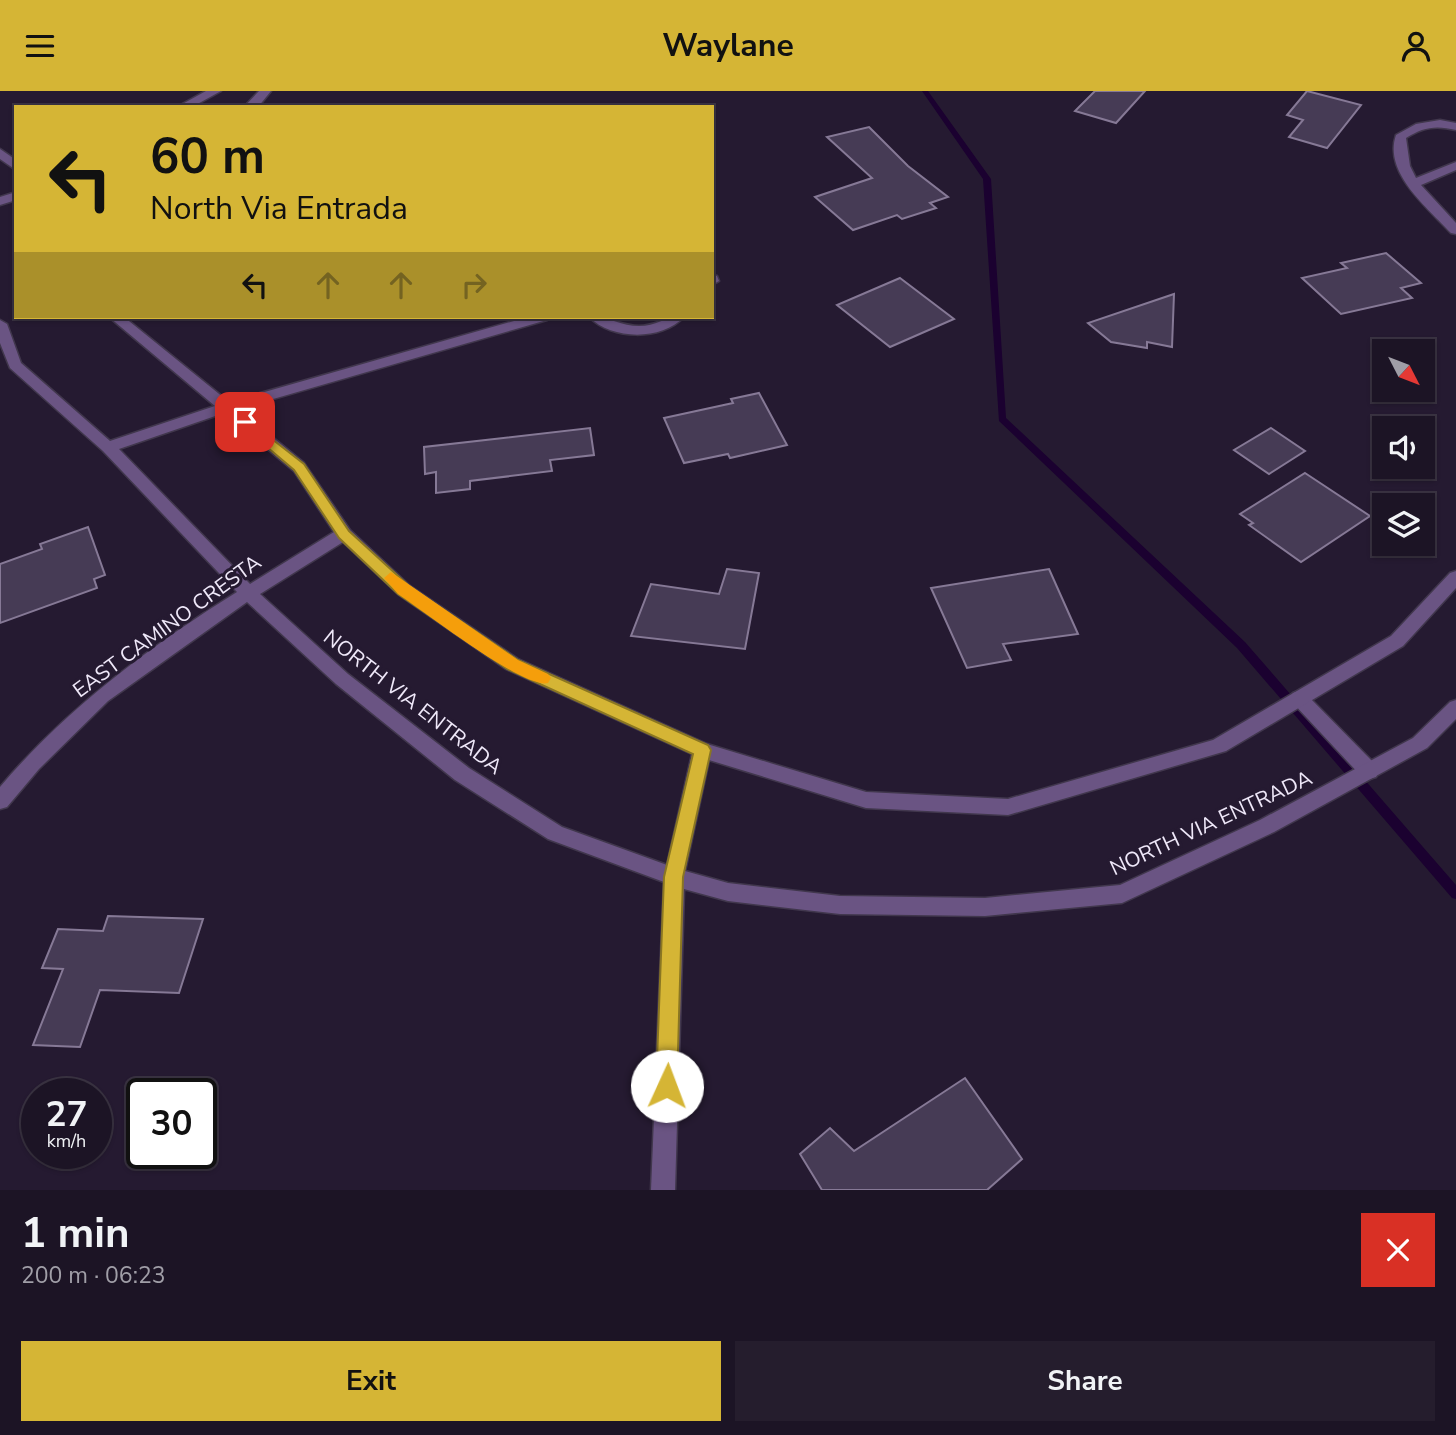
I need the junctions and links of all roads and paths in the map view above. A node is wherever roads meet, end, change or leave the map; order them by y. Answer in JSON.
{"nodes":[{"id":1,"x":215,"y":91,"type":"edge"},
{"id":2,"x":265,"y":91,"type":"edge"},
{"id":3,"x":187,"y":105,"type":"edge"},
{"id":4,"x":253,"y":105,"type":"edge"},
{"id":5,"x":1456,"y":127,"type":"edge"},
{"id":6,"x":0,"y":153,"type":"edge"},
{"id":7,"x":14,"y":164,"type":"edge"},
{"id":8,"x":1456,"y":166,"type":"edge"},
{"id":9,"x":1413,"y":184,"type":"junction"},
{"id":10,"x":1456,"y":230,"type":"edge"},
{"id":11,"x":118,"y":319,"type":"edge"},
{"id":12,"x":535,"y":319,"type":"edge"},
{"id":13,"x":599,"y":319,"type":"edge"},
{"id":14,"x":674,"y":319,"type":"edge"},
{"id":15,"x":1,"y":330,"type":"edge"},
{"id":16,"x":228,"y":407,"type":"junction"},
{"id":17,"x":108,"y":447,"type":"junction"},
{"id":18,"x":344,"y":534,"type":"junction"},
{"id":19,"x":1456,"y":577,"type":"edge"},
{"id":20,"x":248,"y":593,"type":"junction"},
{"id":21,"x":1299,"y":698,"type":"junction"},
{"id":22,"x":1456,"y":707,"type":"edge"},
{"id":23,"x":702,"y":750,"type":"junction"},
{"id":24,"x":1369,"y":771,"type":"junction"},
{"id":25,"x":0,"y":801,"type":"edge"},
{"id":26,"x":674,"y":877,"type":"junction"},
{"id":27,"x":663,"y":1190,"type":"edge"}],
"edges":[{"from":1,"to":3,"type":"street"},
{"from":2,"to":4,"type":"street"},
{"from":5,"to":9,"type":"street"},
{"from":6,"to":7,"type":"street"},
{"from":8,"to":9,"type":"street"},
{"from":9,"to":10,"type":"street"},
{"from":11,"to":16,"type":"street"},
{"from":12,"to":16,"type":"street"},
{"from":13,"to":14,"type":"street"},
{"from":15,"to":17,"type":"street","name":"NORTH VIA ENTRADA"},
{"from":16,"to":17,"type":"street"},
{"from":16,"to":18,"type":"street"},
{"from":17,"to":20,"type":"street","name":"NORTH VIA ENTRADA"},
{"from":18,"to":20,"type":"street","name":"EAST CAMINO CRESTA"},
{"from":18,"to":23,"type":"street"},
{"from":19,"to":21,"type":"street"},
{"from":20,"to":25,"type":"street","name":"EAST CAMINO CRESTA"},
{"from":20,"to":26,"type":"street","name":"NORTH VIA ENTRADA"},
{"from":21,"to":23,"type":"street"},
{"from":21,"to":24,"type":"street"},
{"from":22,"to":24,"type":"street","name":"NORTH VIA ENTRADA"},
{"from":23,"to":26,"type":"street"},
{"from":24,"to":26,"type":"street","name":"NORTH VIA ENTRADA"},
{"from":26,"to":27,"type":"street"}]}
